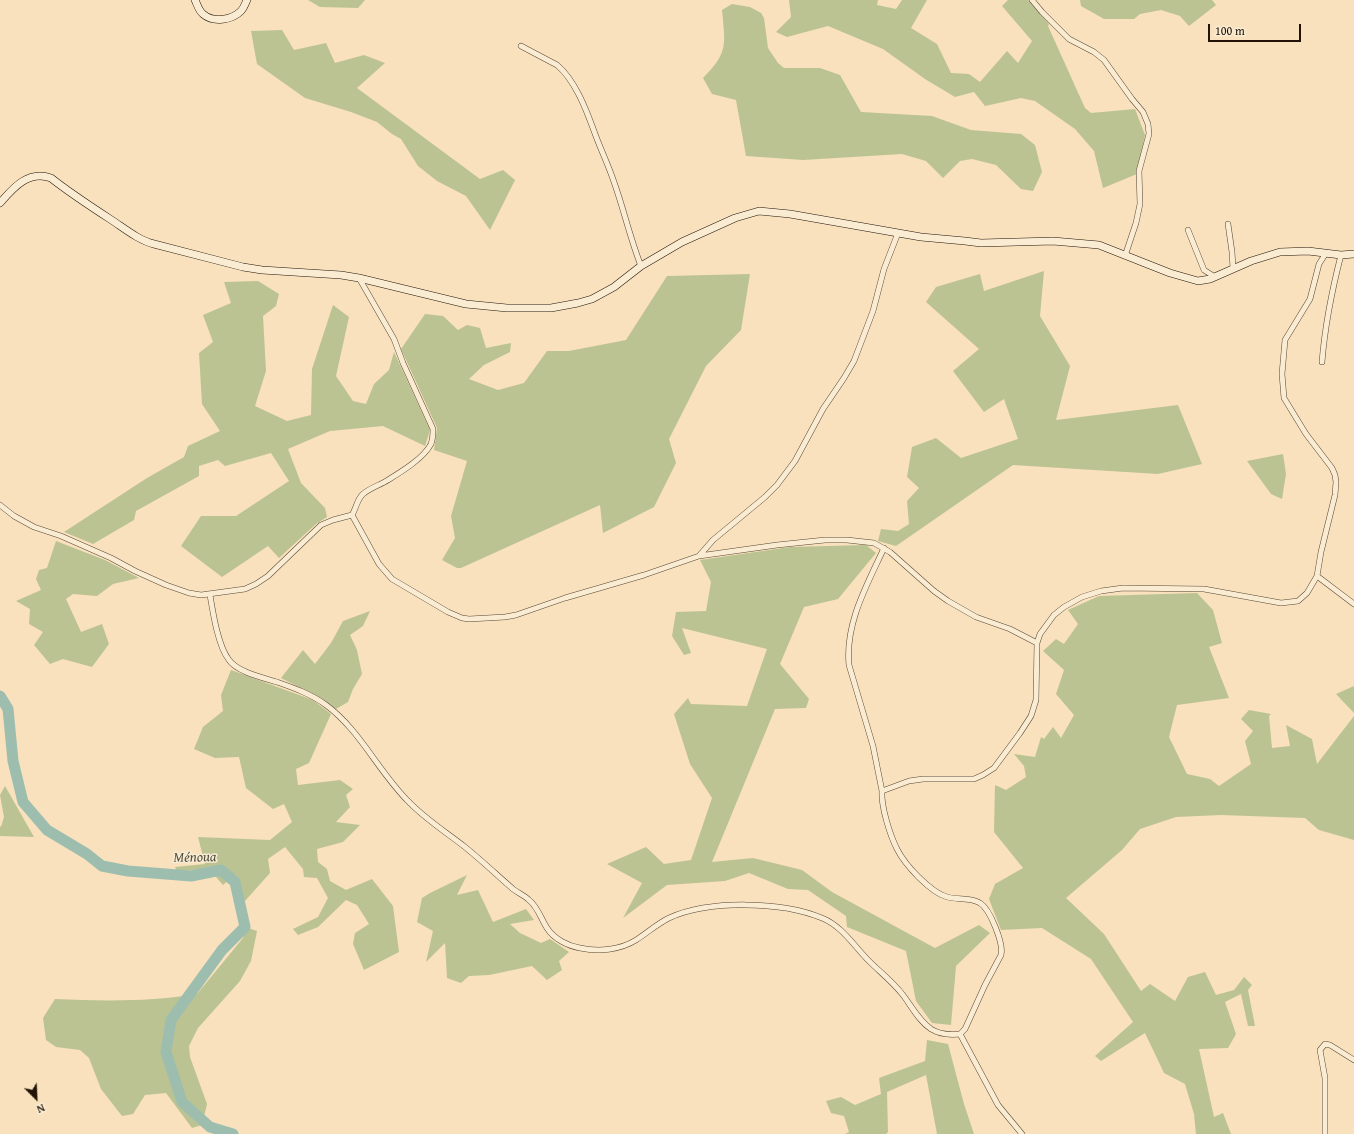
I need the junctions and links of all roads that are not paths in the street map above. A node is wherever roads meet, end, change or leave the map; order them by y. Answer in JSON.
{"nodes":[{"id":1,"x":195,"y":0,"type":"edge"},
{"id":2,"x":247,"y":0,"type":"edge"},
{"id":3,"x":1032,"y":0,"type":"edge"},
{"id":4,"x":521,"y":46,"type":"dead end"},
{"id":5,"x":0,"y":203,"type":"edge"},
{"id":6,"x":1228,"y":224,"type":"dead end"},
{"id":7,"x":1188,"y":230,"type":"dead end"},
{"id":8,"x":898,"y":233,"type":"junction"},
{"id":9,"x":1326,"y":253,"type":"junction"},
{"id":10,"x":1341,"y":254,"type":"junction"},
{"id":11,"x":1354,"y":254,"type":"edge"},
{"id":12,"x":1125,"y":256,"type":"junction"},
{"id":13,"x":641,"y":266,"type":"junction"},
{"id":14,"x":1233,"y":268,"type":"junction"},
{"id":15,"x":1215,"y":277,"type":"junction"},
{"id":16,"x":359,"y":278,"type":"junction"},
{"id":17,"x":1322,"y":362,"type":"dead end"},
{"id":18,"x":0,"y":505,"type":"edge"},
{"id":19,"x":352,"y":515,"type":"junction"},
{"id":20,"x":884,"y":548,"type":"junction"},
{"id":21,"x":699,"y":556,"type":"junction"},
{"id":22,"x":1317,"y":576,"type":"junction"},
{"id":23,"x":210,"y":595,"type":"junction"},
{"id":24,"x":1354,"y":604,"type":"edge"},
{"id":25,"x":1040,"y":634,"type":"junction"},
{"id":26,"x":1029,"y":638,"type":"junction"},
{"id":27,"x":1037,"y":643,"type":"junction"},
{"id":28,"x":882,"y":790,"type":"junction"},
{"id":29,"x":960,"y":1034,"type":"junction"},
{"id":30,"x":1354,"y":1060,"type":"edge"},
{"id":31,"x":1022,"y":1134,"type":"edge"},
{"id":32,"x":1325,"y":1134,"type":"edge"}],
"edges":[{"from":1,"to":2,"type":"street"},
{"from":3,"to":12,"type":"street"},
{"from":4,"to":13,"type":"street"},
{"from":5,"to":16,"type":"street"},
{"from":6,"to":14,"type":"street"},
{"from":7,"to":15,"type":"street"},
{"from":8,"to":12,"type":"street"},
{"from":8,"to":13,"type":"street"},
{"from":8,"to":21,"type":"street"},
{"from":9,"to":10,"type":"street"},
{"from":9,"to":14,"type":"street"},
{"from":9,"to":22,"type":"street"},
{"from":10,"to":11,"type":"street"},
{"from":10,"to":17,"type":"street"},
{"from":12,"to":15,"type":"street"},
{"from":13,"to":16,"type":"street"},
{"from":14,"to":15,"type":"street"},
{"from":16,"to":19,"type":"street"},
{"from":18,"to":23,"type":"street"},
{"from":19,"to":21,"type":"street"},
{"from":19,"to":23,"type":"street"},
{"from":20,"to":21,"type":"street"},
{"from":20,"to":26,"type":"street"},
{"from":20,"to":28,"type":"street"},
{"from":22,"to":24,"type":"street"},
{"from":22,"to":25,"type":"street"},
{"from":23,"to":29,"type":"street"},
{"from":25,"to":26,"type":"street"},
{"from":25,"to":27,"type":"street"},
{"from":26,"to":27,"type":"street"},
{"from":27,"to":28,"type":"street"},
{"from":28,"to":29,"type":"street"},
{"from":29,"to":31,"type":"street"},
{"from":30,"to":32,"type":"street"}]}
